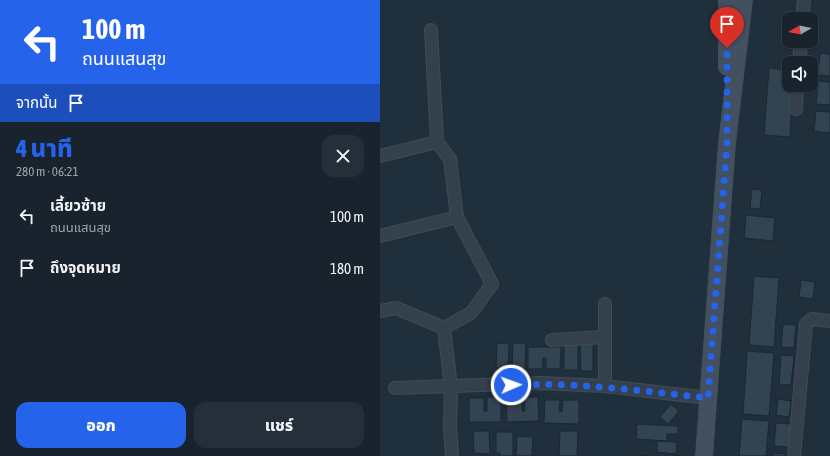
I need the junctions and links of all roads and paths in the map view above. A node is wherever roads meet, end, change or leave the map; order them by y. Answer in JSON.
{"nodes":[{"id":1,"x":727,"y":0,"type":"edge"},
{"id":2,"x":744,"y":0,"type":"edge"},
{"id":3,"x":804,"y":0,"type":"edge"},
{"id":4,"x":803,"y":12,"type":"edge"},
{"id":5,"x":431,"y":30,"type":"dead end"},
{"id":6,"x":797,"y":92,"type":"edge"},
{"id":7,"x":796,"y":110,"type":"dead end"},
{"id":8,"x":437,"y":142,"type":"junction"},
{"id":9,"x":727,"y":143,"type":"junction"},
{"id":10,"x":380,"y":156,"type":"edge"},
{"id":11,"x":457,"y":217,"type":"junction"},
{"id":12,"x":380,"y":236,"type":"edge"},
{"id":13,"x":605,"y":304,"type":"dead end"},
{"id":14,"x":380,"y":311,"type":"edge"},
{"id":15,"x":830,"y":322,"type":"edge"},
{"id":16,"x":444,"y":328,"type":"junction"},
{"id":17,"x":605,"y":337,"type":"junction"},
{"id":18,"x":552,"y":340,"type":"dead end"},
{"id":19,"x":605,"y":386,"type":"junction"},
{"id":20,"x":451,"y":387,"type":"junction"},
{"id":21,"x":394,"y":388,"type":"dead end"},
{"id":22,"x":708,"y":398,"type":"junction"},
{"id":23,"x":452,"y":456,"type":"edge"},
{"id":24,"x":704,"y":456,"type":"edge"},
{"id":25,"x":794,"y":456,"type":"edge"}],
"edges":[{"from":1,"to":9,"type":"main road"},
{"from":2,"to":9,"type":"main road"},
{"from":3,"to":4,"type":"street"},
{"from":5,"to":8,"type":"street"},
{"from":6,"to":7,"type":"street"},
{"from":8,"to":10,"type":"street"},
{"from":8,"to":11,"type":"street"},
{"from":9,"to":22,"type":"main road"},
{"from":11,"to":12,"type":"street"},
{"from":11,"to":16,"type":"street"},
{"from":13,"to":17,"type":"street"},
{"from":14,"to":16,"type":"street"},
{"from":15,"to":25,"type":"street"},
{"from":16,"to":20,"type":"street"},
{"from":17,"to":18,"type":"street"},
{"from":17,"to":19,"type":"street"},
{"from":19,"to":20,"type":"street"},
{"from":19,"to":22,"type":"street"},
{"from":20,"to":21,"type":"street"},
{"from":20,"to":23,"type":"street"},
{"from":22,"to":24,"type":"main road"}]}
